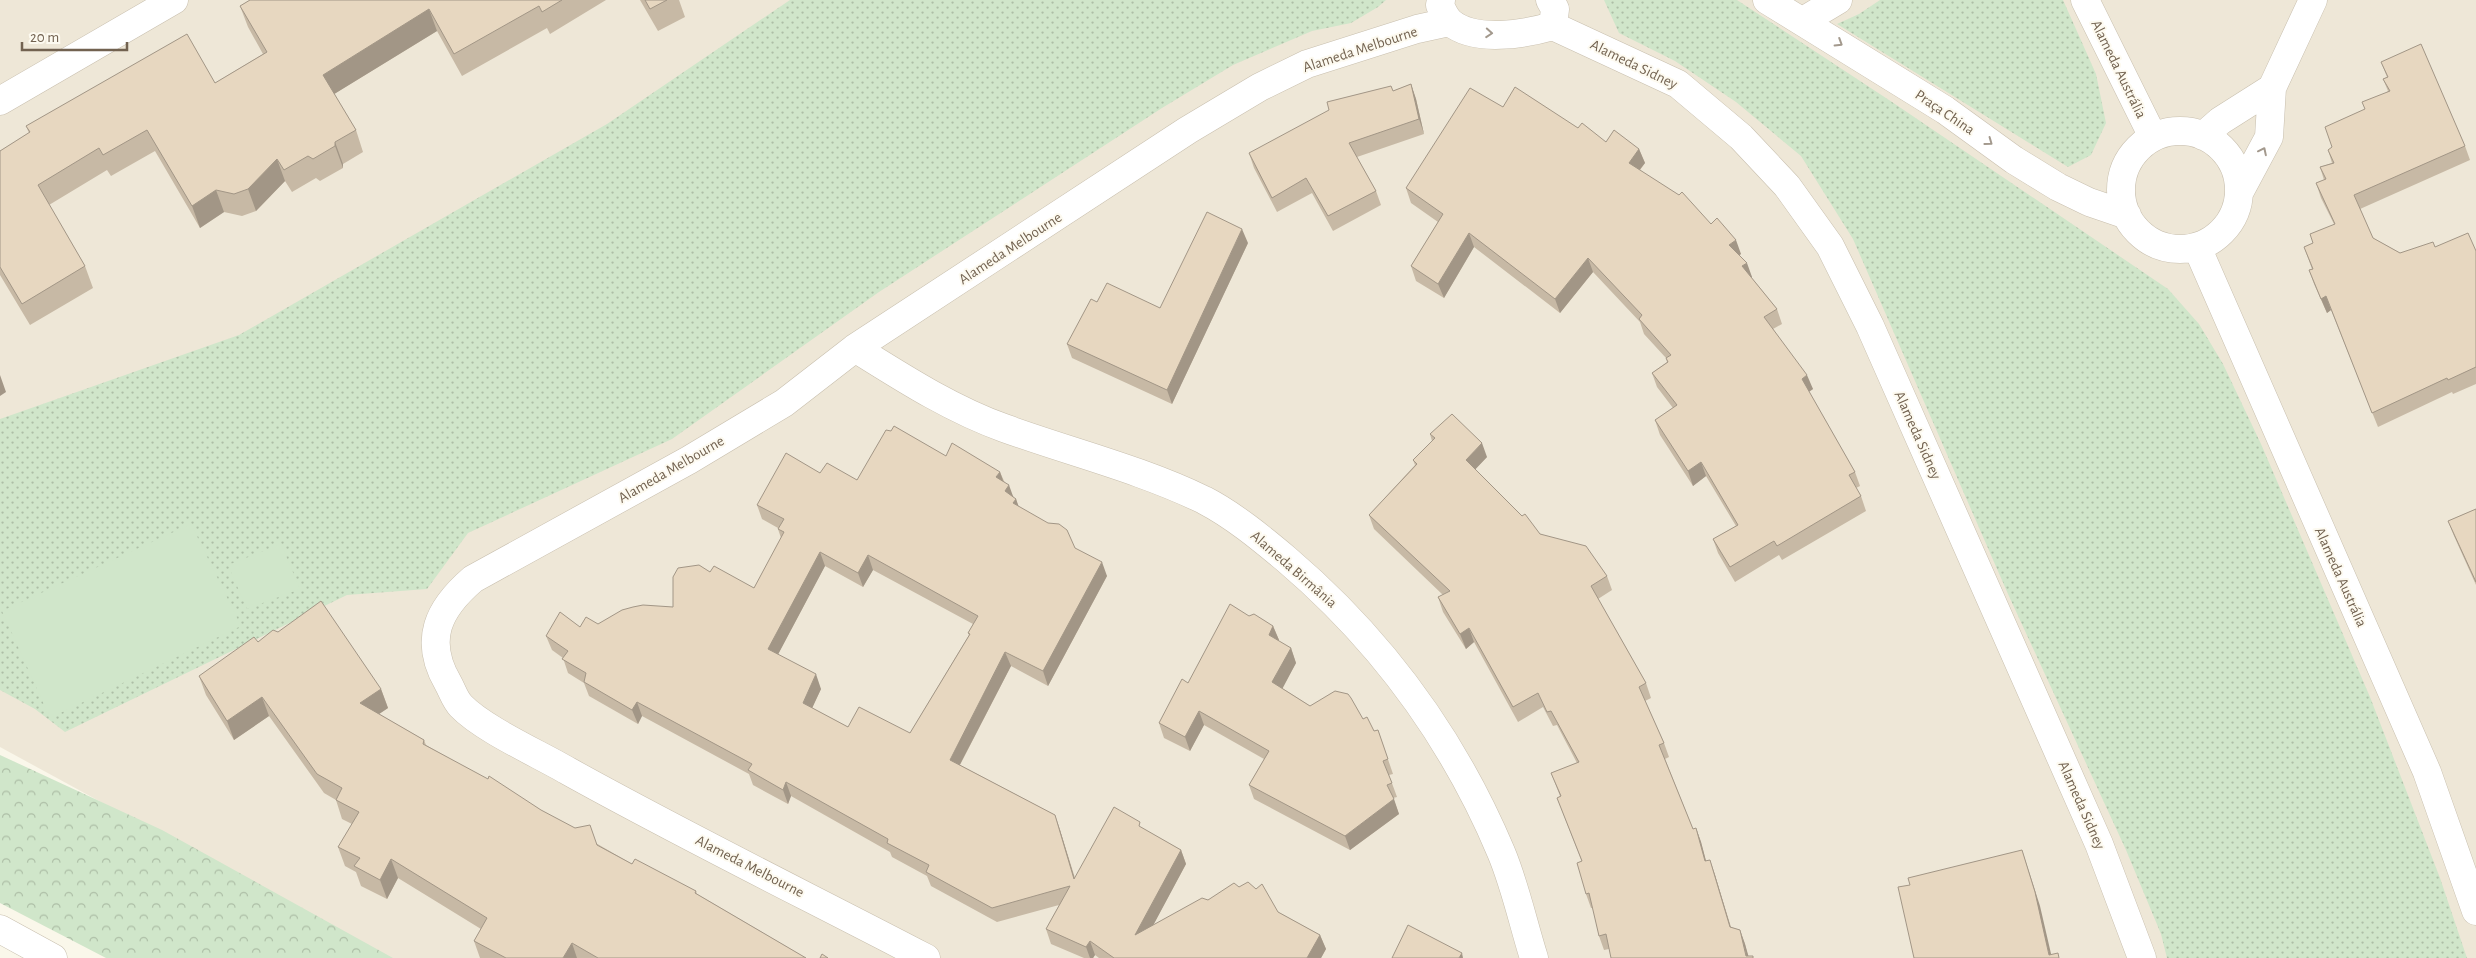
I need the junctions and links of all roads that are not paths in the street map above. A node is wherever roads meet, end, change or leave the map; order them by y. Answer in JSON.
{"nodes":[{"id":1,"x":174,"y":0,"type":"edge"},
{"id":2,"x":1767,"y":0,"type":"edge"},
{"id":3,"x":1838,"y":0,"type":"edge"},
{"id":4,"x":2085,"y":0,"type":"edge"},
{"id":5,"x":2313,"y":0,"type":"edge"},
{"id":6,"x":1445,"y":11,"type":"edge"},
{"id":7,"x":1552,"y":13,"type":"edge"},
{"id":8,"x":1803,"y":21,"type":"junction"},
{"id":9,"x":2272,"y":88,"type":"junction"},
{"id":10,"x":0,"y":101,"type":"edge"},
{"id":11,"x":2203,"y":136,"type":"junction"},
{"id":12,"x":2153,"y":137,"type":"junction"},
{"id":13,"x":2238,"y":193,"type":"junction"},
{"id":14,"x":2127,"y":215,"type":"junction"},
{"id":15,"x":2197,"y":247,"type":"junction"},
{"id":16,"x":855,"y":348,"type":"junction"},
{"id":17,"x":2476,"y":911,"type":"edge"},
{"id":18,"x":0,"y":929,"type":"edge"},
{"id":19,"x":53,"y":958,"type":"edge"},
{"id":20,"x":926,"y":958,"type":"edge"},
{"id":21,"x":1534,"y":958,"type":"edge"},
{"id":22,"x":2142,"y":958,"type":"edge"}],
"edges":[{"from":1,"to":10,"type":"street"},
{"from":2,"to":8,"type":"street","name":"Praça China"},
{"from":3,"to":8,"type":"street"},
{"from":4,"to":12,"type":"street","name":"Alameda Austrália"},
{"from":5,"to":9,"type":"street"},
{"from":6,"to":7,"type":"street","one_way":true},
{"from":6,"to":16,"type":"street","name":"Alameda Melbourne"},
{"from":7,"to":22,"type":"street","name":"Alameda Sidney"},
{"from":8,"to":14,"type":"street","name":"Praça China","one_way":true},
{"from":9,"to":11,"type":"street"},
{"from":13,"to":9,"type":"street","one_way":true},
{"from":11,"to":12,"type":"street"},
{"from":11,"to":13,"type":"street"},
{"from":12,"to":14,"type":"street"},
{"from":13,"to":15,"type":"street"},
{"from":14,"to":15,"type":"street"},
{"from":15,"to":17,"type":"street","name":"Alameda Austrália"},
{"from":16,"to":20,"type":"street","name":"Alameda Melbourne"},
{"from":16,"to":21,"type":"street","name":"Alameda Birmânia"},
{"from":18,"to":19,"type":"street"}]}
